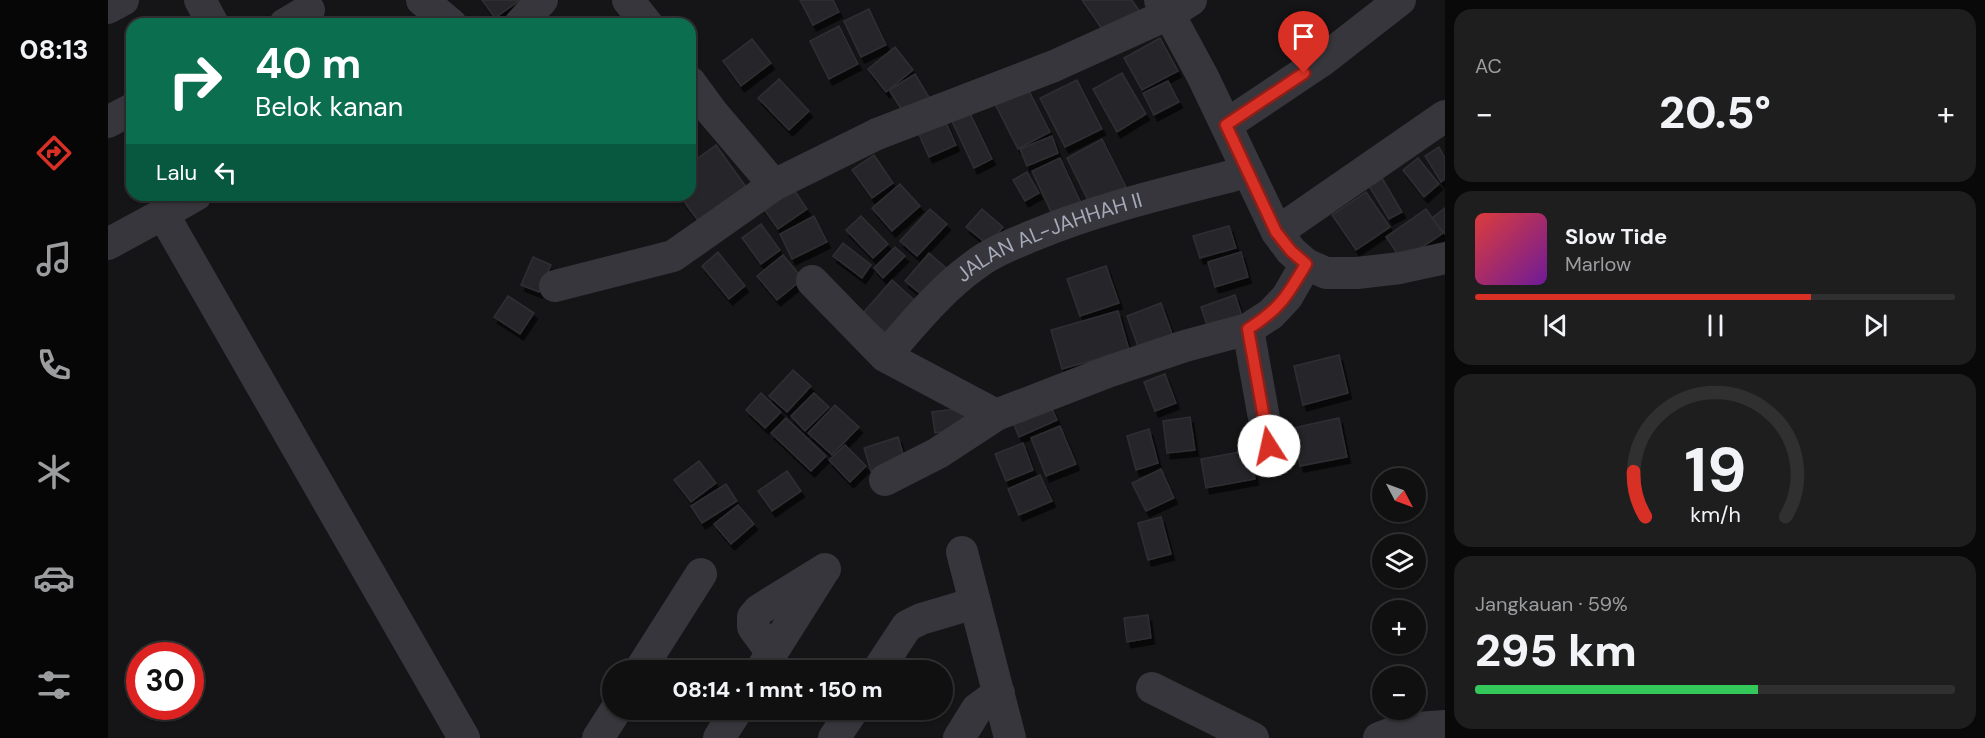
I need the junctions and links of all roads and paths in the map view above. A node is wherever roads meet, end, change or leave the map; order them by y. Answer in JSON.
{"nodes":[{"id":1,"x":123,"y":0,"type":"edge"},
{"id":2,"x":200,"y":0,"type":"edge"},
{"id":3,"x":422,"y":0,"type":"edge"},
{"id":4,"x":542,"y":0,"type":"edge"},
{"id":5,"x":628,"y":0,"type":"edge"},
{"id":6,"x":1400,"y":0,"type":"edge"},
{"id":7,"x":1173,"y":5,"type":"edge"},
{"id":8,"x":108,"y":8,"type":"edge"},
{"id":9,"x":210,"y":18,"type":"edge"},
{"id":10,"x":444,"y":18,"type":"edge"},
{"id":11,"x":526,"y":18,"type":"edge"},
{"id":12,"x":642,"y":18,"type":"edge"},
{"id":13,"x":696,"y":90,"type":"edge"},
{"id":14,"x":126,"y":112,"type":"edge"},
{"id":15,"x":1445,"y":116,"type":"edge"},
{"id":16,"x":108,"y":122,"type":"edge"},
{"id":17,"x":1226,"y":125,"type":"junction"},
{"id":18,"x":1247,"y":172,"type":"junction"},
{"id":19,"x":774,"y":185,"type":"junction"},
{"id":20,"x":186,"y":201,"type":"edge"},
{"id":21,"x":163,"y":214,"type":"junction"},
{"id":22,"x":1276,"y":232,"type":"junction"},
{"id":23,"x":108,"y":244,"type":"edge"},
{"id":24,"x":1445,"y":258,"type":"edge"},
{"id":25,"x":1306,"y":264,"type":"junction"},
{"id":26,"x":812,"y":281,"type":"dead end"},
{"id":27,"x":555,"y":286,"type":"dead end"},
{"id":28,"x":1248,"y":329,"type":"junction"},
{"id":29,"x":885,"y":356,"type":"junction"},
{"id":30,"x":996,"y":415,"type":"junction"},
{"id":31,"x":1269,"y":446,"type":"dead end"},
{"id":32,"x":885,"y":480,"type":"dead end"},
{"id":33,"x":962,"y":552,"type":"dead end"},
{"id":34,"x":701,"y":574,"type":"dead end"},
{"id":35,"x":975,"y":603,"type":"junction"},
{"id":36,"x":646,"y":660,"type":"edge"},
{"id":37,"x":885,"y":660,"type":"edge"},
{"id":38,"x":1152,"y":688,"type":"dead end"},
{"id":39,"x":999,"y":693,"type":"junction"},
{"id":40,"x":610,"y":720,"type":"edge"},
{"id":41,"x":731,"y":720,"type":"edge"},
{"id":42,"x":846,"y":720,"type":"edge"},
{"id":43,"x":1445,"y":726,"type":"edge"},
{"id":44,"x":1207,"y":727,"type":"edge"},
{"id":45,"x":464,"y":738,"type":"edge"},
{"id":46,"x":598,"y":738,"type":"edge"},
{"id":47,"x":719,"y":738,"type":"edge"},
{"id":48,"x":834,"y":738,"type":"edge"},
{"id":49,"x":959,"y":738,"type":"edge"},
{"id":50,"x":1010,"y":738,"type":"edge"},
{"id":51,"x":1253,"y":738,"type":"edge"},
{"id":52,"x":1379,"y":738,"type":"edge"}],
"edges":[{"from":1,"to":8,"type":"street"},
{"from":2,"to":9,"type":"street"},
{"from":3,"to":10,"type":"street"},
{"from":4,"to":11,"type":"street"},
{"from":5,"to":12,"type":"street"},
{"from":6,"to":17,"type":"street"},
{"from":7,"to":17,"type":"street"},
{"from":7,"to":19,"type":"street"},
{"from":13,"to":19,"type":"street"},
{"from":14,"to":16,"type":"street"},
{"from":15,"to":22,"type":"street"},
{"from":17,"to":18,"type":"street"},
{"from":18,"to":22,"type":"street"},
{"from":18,"to":29,"type":"street","name":"JALAN AL-JAHHAH II"},
{"from":19,"to":27,"type":"street"},
{"from":20,"to":21,"type":"street"},
{"from":21,"to":23,"type":"street"},
{"from":21,"to":45,"type":"street"},
{"from":22,"to":25,"type":"street"},
{"from":24,"to":25,"type":"street"},
{"from":25,"to":28,"type":"street"},
{"from":26,"to":29,"type":"street"},
{"from":28,"to":30,"type":"street"},
{"from":28,"to":31,"type":"street"},
{"from":29,"to":30,"type":"street"},
{"from":30,"to":32,"type":"street"},
{"from":33,"to":35,"type":"street"},
{"from":34,"to":36,"type":"street"},
{"from":35,"to":37,"type":"street"},
{"from":35,"to":39,"type":"street"},
{"from":38,"to":44,"type":"street"},
{"from":39,"to":49,"type":"street"},
{"from":39,"to":50,"type":"street"},
{"from":40,"to":46,"type":"street"},
{"from":41,"to":47,"type":"street"},
{"from":42,"to":48,"type":"street"},
{"from":43,"to":52,"type":"street"},
{"from":44,"to":51,"type":"street"}]}
